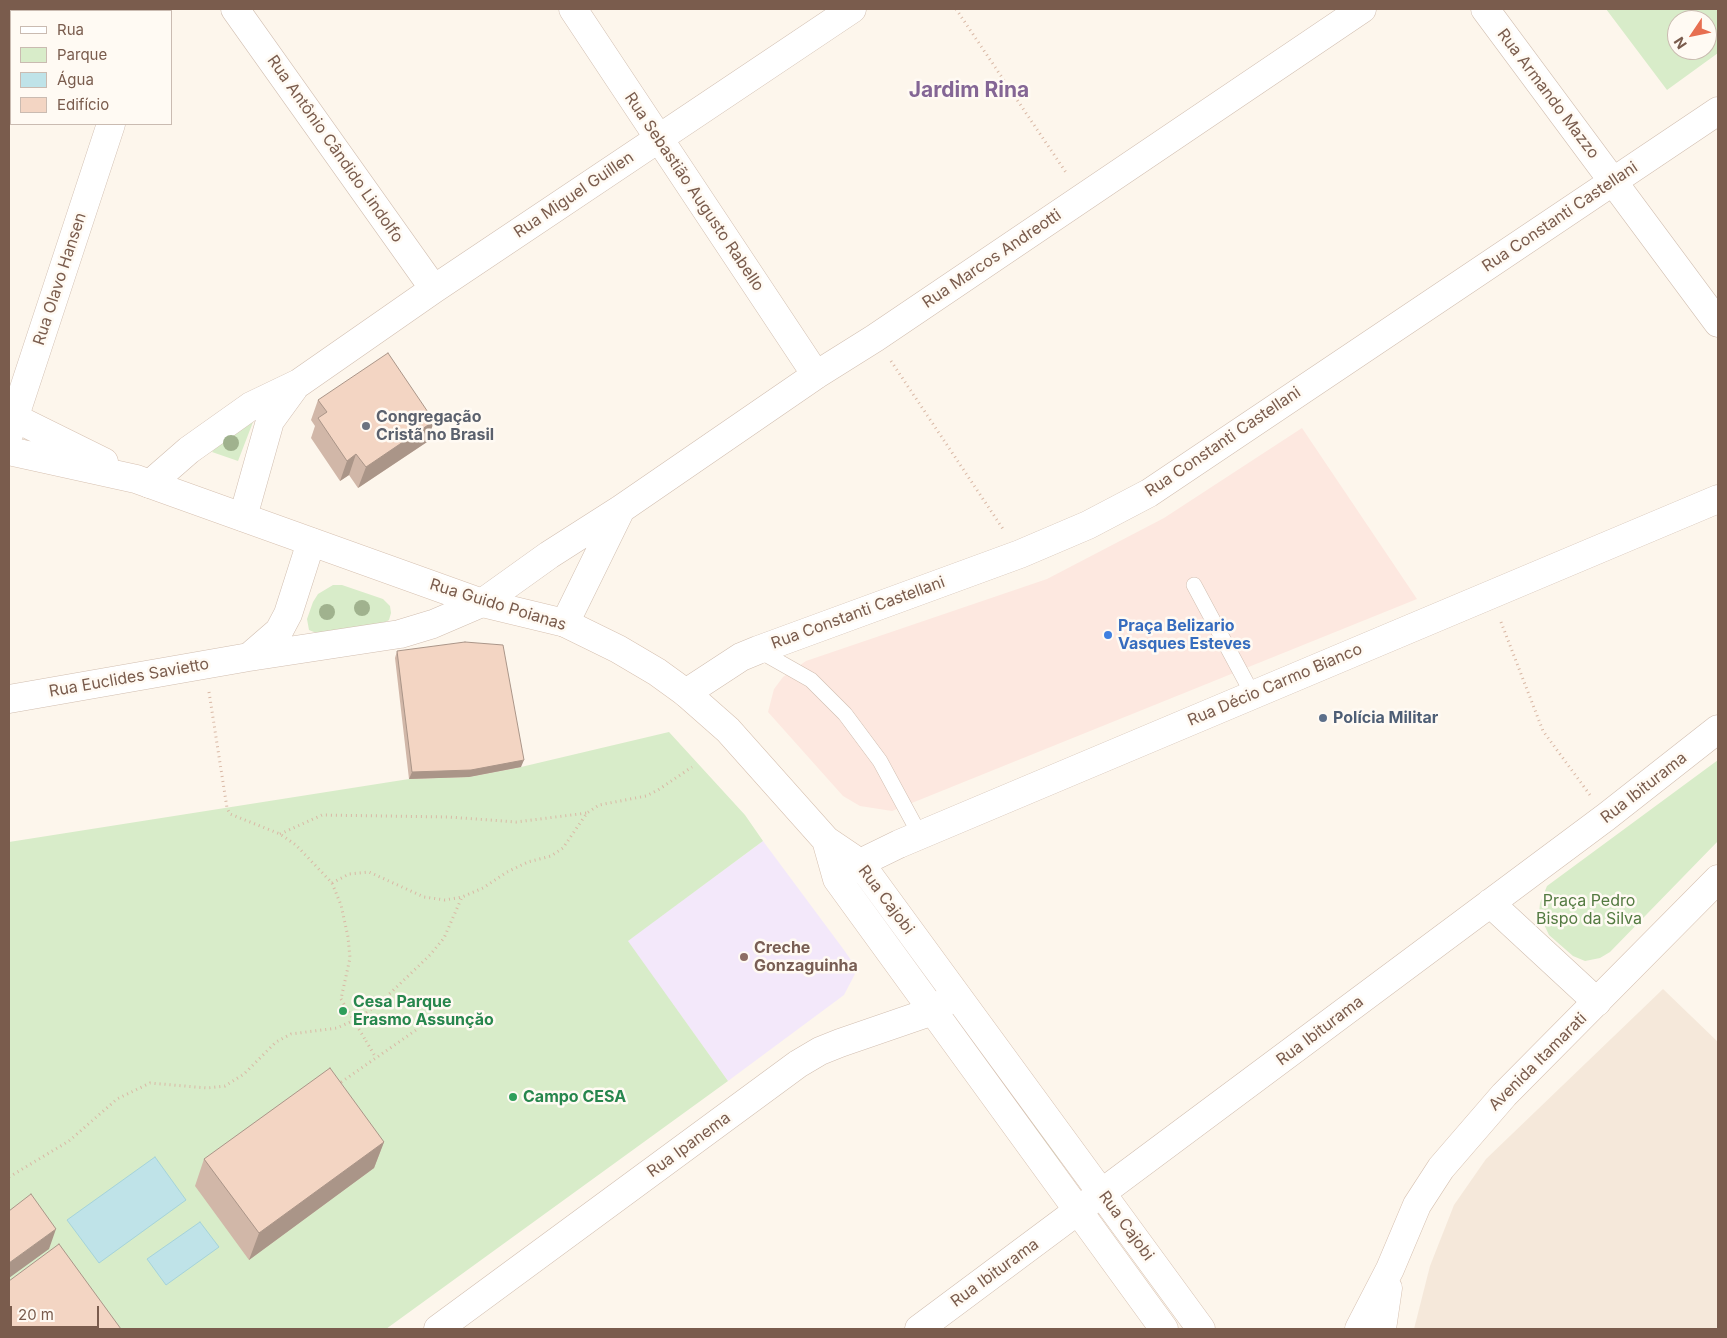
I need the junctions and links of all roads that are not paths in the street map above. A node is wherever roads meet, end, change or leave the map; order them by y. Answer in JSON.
{"nodes":[{"id":1,"x":235,"y":9,"type":"edge"},
{"id":2,"x":572,"y":9,"type":"edge"},
{"id":3,"x":852,"y":9,"type":"edge"},
{"id":4,"x":1362,"y":9,"type":"edge"},
{"id":5,"x":1484,"y":9,"type":"edge"},
{"id":6,"x":1718,"y":111,"type":"edge"},
{"id":7,"x":111,"y":125,"type":"edge"},
{"id":8,"x":659,"y":138,"type":"junction"},
{"id":9,"x":1613,"y":182,"type":"junction"},
{"id":10,"x":434,"y":289,"type":"junction"},
{"id":11,"x":1718,"y":322,"type":"edge"},
{"id":12,"x":816,"y":375,"type":"junction"},
{"id":13,"x":299,"y":384,"type":"junction"},
{"id":14,"x":11,"y":422,"type":"edge"},
{"id":15,"x":9,"y":451,"type":"edge"},
{"id":16,"x":143,"y":482,"type":"junction"},
{"id":17,"x":1718,"y":499,"type":"edge"},
{"id":18,"x":621,"y":509,"type":"junction"},
{"id":19,"x":242,"y":517,"type":"junction"},
{"id":20,"x":311,"y":542,"type":"junction"},
{"id":21,"x":1194,"y":585,"type":"dead end"},
{"id":22,"x":482,"y":603,"type":"junction"},
{"id":23,"x":565,"y":623,"type":"junction"},
{"id":24,"x":758,"y":650,"type":"junction"},
{"id":25,"x":249,"y":657,"type":"junction"},
{"id":26,"x":686,"y":693,"type":"junction"},
{"id":27,"x":1253,"y":694,"type":"junction"},
{"id":28,"x":9,"y":699,"type":"edge"},
{"id":29,"x":1713,"y":737,"type":"edge"},
{"id":30,"x":920,"y":835,"type":"junction"},
{"id":31,"x":826,"y":840,"type":"junction"},
{"id":32,"x":860,"y":863,"type":"junction"},
{"id":33,"x":836,"y":879,"type":"junction"},
{"id":34,"x":1718,"y":879,"type":"edge"},
{"id":35,"x":1490,"y":903,"type":"junction"},
{"id":36,"x":958,"y":994,"type":"junction"},
{"id":37,"x":1597,"y":1002,"type":"junction"},
{"id":38,"x":933,"y":1011,"type":"junction"},
{"id":39,"x":1103,"y":1193,"type":"junction"},
{"id":40,"x":1078,"y":1211,"type":"junction"},
{"id":41,"x":1390,"y":1269,"type":"junction"},
{"id":42,"x":438,"y":1329,"type":"edge"},
{"id":43,"x":919,"y":1329,"type":"edge"},
{"id":44,"x":1164,"y":1329,"type":"edge"},
{"id":45,"x":1201,"y":1329,"type":"edge"},
{"id":46,"x":1359,"y":1329,"type":"edge"},
{"id":47,"x":1382,"y":1329,"type":"edge"}],
"edges":[{"from":1,"to":10,"type":"street","name":"Rua Antônio Cândido Lindolfo"},
{"from":2,"to":8,"type":"street","name":"Rua Sebastião Augusto Rabello"},
{"from":3,"to":8,"type":"street","name":"Rua Miguel Guillen"},
{"from":4,"to":12,"type":"street","name":"Rua Marcos Andreotti"},
{"from":5,"to":9,"type":"street","name":"Rua Armando Mazzo"},
{"from":6,"to":9,"type":"street","name":"Rua Constanti Castellani"},
{"from":7,"to":14,"type":"street","name":"Rua Olavo Hansen"},
{"from":8,"to":10,"type":"street","name":"Rua Miguel Guillen"},
{"from":8,"to":12,"type":"street","name":"Rua Sebastião Augusto Rabello"},
{"from":9,"to":11,"type":"street","name":"Rua Armando Mazzo"},
{"from":9,"to":24,"type":"street","name":"Rua Constanti Castellani"},
{"from":10,"to":13,"type":"street","name":"Rua Miguel Guillen"},
{"from":12,"to":18,"type":"street","name":"Rua Marcos Andreotti"},
{"from":13,"to":16,"type":"street"},
{"from":13,"to":19,"type":"street"},
{"from":14,"to":16,"type":"street","name":"Rua Guido Poianas"},
{"from":15,"to":16,"type":"street","name":"Rua Guido Poianas"},
{"from":16,"to":19,"type":"street","name":"Rua Guido Poianas"},
{"from":17,"to":27,"type":"street","name":"Rua Décio Carmo Bianco"},
{"from":18,"to":22,"type":"street","name":"Rua Marcos Andreotti"},
{"from":18,"to":23,"type":"street","name":"Rua Marcos Andreotti"},
{"from":19,"to":20,"type":"street","name":"Rua Guido Poianas"},
{"from":20,"to":22,"type":"street","name":"Rua Guido Poianas"},
{"from":20,"to":25,"type":"street"},
{"from":21,"to":27,"type":"lane"},
{"from":22,"to":23,"type":"street","name":"Rua Guido Poianas"},
{"from":22,"to":25,"type":"street","name":"Rua Euclides Savietto"},
{"from":23,"to":26,"type":"street","name":"Rua Guido Poianas"},
{"from":24,"to":26,"type":"street","name":"Rua Constanti Castellani"},
{"from":24,"to":30,"type":"lane"},
{"from":25,"to":28,"type":"street","name":"Rua Euclides Savietto"},
{"from":26,"to":31,"type":"street","name":"Rua Guido Poianas"},
{"from":27,"to":30,"type":"street","name":"Rua Décio Carmo Bianco"},
{"from":29,"to":35,"type":"street","name":"Rua Ibiturama"},
{"from":30,"to":32,"type":"street","name":"Rua Décio Carmo Bianco"},
{"from":31,"to":32,"type":"street","name":"Rua Cajobi"},
{"from":31,"to":33,"type":"street","name":"Rua Cajobi"},
{"from":32,"to":33,"type":"street","name":"Rua Décio Carmo Bianco"},
{"from":32,"to":36,"type":"street","name":"Rua Cajobi"},
{"from":33,"to":38,"type":"street","name":"Rua Cajobi"},
{"from":34,"to":37,"type":"street","name":"Avenida Itamarati"},
{"from":35,"to":37,"type":"street"},
{"from":35,"to":39,"type":"street","name":"Rua Ibiturama"},
{"from":36,"to":38,"type":"street","name":"Rua Ipanema"},
{"from":36,"to":39,"type":"street","name":"Rua Cajobi"},
{"from":37,"to":41,"type":"street","name":"Avenida Itamarati"},
{"from":38,"to":40,"type":"street","name":"Rua Cajobi"},
{"from":38,"to":42,"type":"street","name":"Rua Ipanema"},
{"from":39,"to":40,"type":"street","name":"Rua Ibiturama"},
{"from":39,"to":45,"type":"street","name":"Rua Cajobi"},
{"from":40,"to":43,"type":"street","name":"Rua Ibiturama"},
{"from":40,"to":44,"type":"street","name":"Rua Cajobi"},
{"from":41,"to":46,"type":"street","name":"Avenida Itamarati"},
{"from":41,"to":47,"type":"street","name":"Avenida Itamarati"}]}
